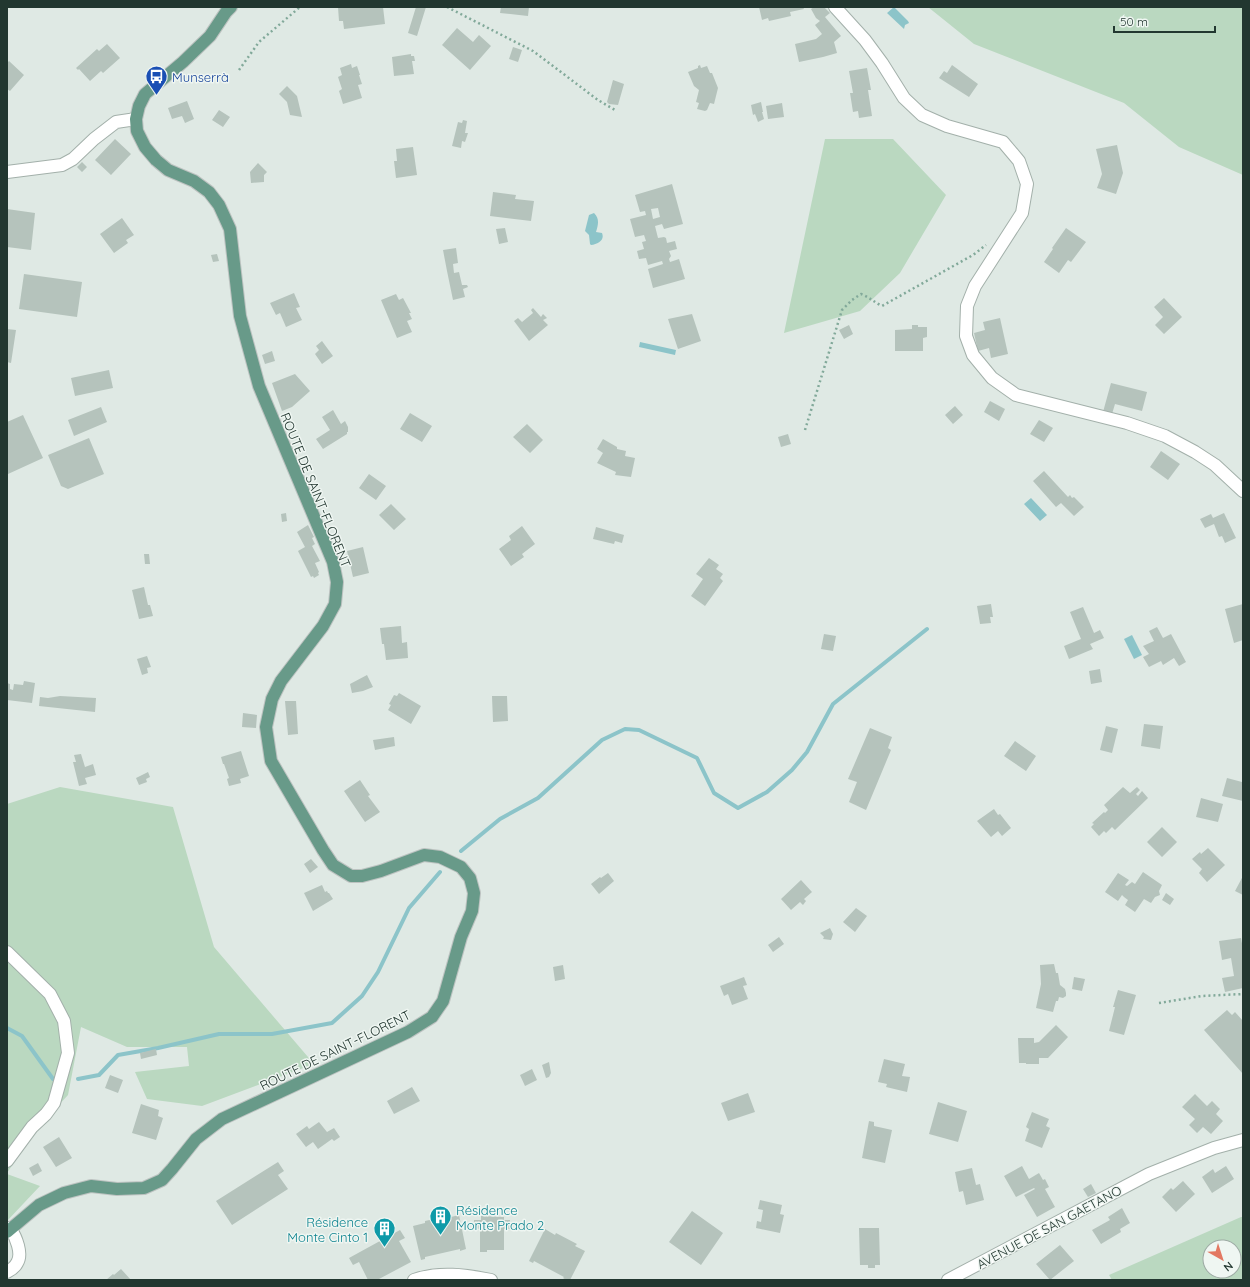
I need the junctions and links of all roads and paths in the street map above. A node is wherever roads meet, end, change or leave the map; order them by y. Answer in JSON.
{"nodes":[{"id":1,"x":231,"y":7,"type":"edge"},
{"id":2,"x":300,"y":7,"type":"edge"},
{"id":3,"x":447,"y":7,"type":"edge"},
{"id":4,"x":835,"y":7,"type":"edge"},
{"id":5,"x":239,"y":70,"type":"dead end"},
{"id":6,"x":614,"y":110,"type":"dead end"},
{"id":7,"x":136,"y":119,"type":"junction"},
{"id":8,"x":7,"y":172,"type":"edge"},
{"id":9,"x":1008,"y":236,"type":"junction"},
{"id":10,"x":806,"y":430,"type":"dead end"},
{"id":11,"x":1243,"y":491,"type":"edge"},
{"id":12,"x":7,"y":952,"type":"edge"},
{"id":13,"x":1243,"y":994,"type":"edge"},
{"id":14,"x":1158,"y":1003,"type":"dead end"},
{"id":15,"x":1243,"y":1140,"type":"edge"},
{"id":16,"x":7,"y":1161,"type":"edge"},
{"id":17,"x":9,"y":1230,"type":"edge"},
{"id":18,"x":7,"y":1272,"type":"edge"},
{"id":19,"x":414,"y":1280,"type":"edge"},
{"id":20,"x":491,"y":1280,"type":"edge"},
{"id":21,"x":948,"y":1280,"type":"edge"}],
"edges":[{"from":1,"to":7,"type":"main road"},
{"from":2,"to":5,"type":"path"},
{"from":3,"to":6,"type":"path"},
{"from":4,"to":9,"type":"street"},
{"from":7,"to":8,"type":"street"},
{"from":7,"to":17,"type":"main road","name":"ROUTE DE SAINT-FLORENT"},
{"from":9,"to":10,"type":"path"},
{"from":9,"to":11,"type":"street"},
{"from":12,"to":16,"type":"street"},
{"from":13,"to":14,"type":"path"},
{"from":15,"to":21,"type":"street","name":"AVENUE DE SAN GAETANO"},
{"from":17,"to":18,"type":"street"},
{"from":19,"to":20,"type":"street"}]}
